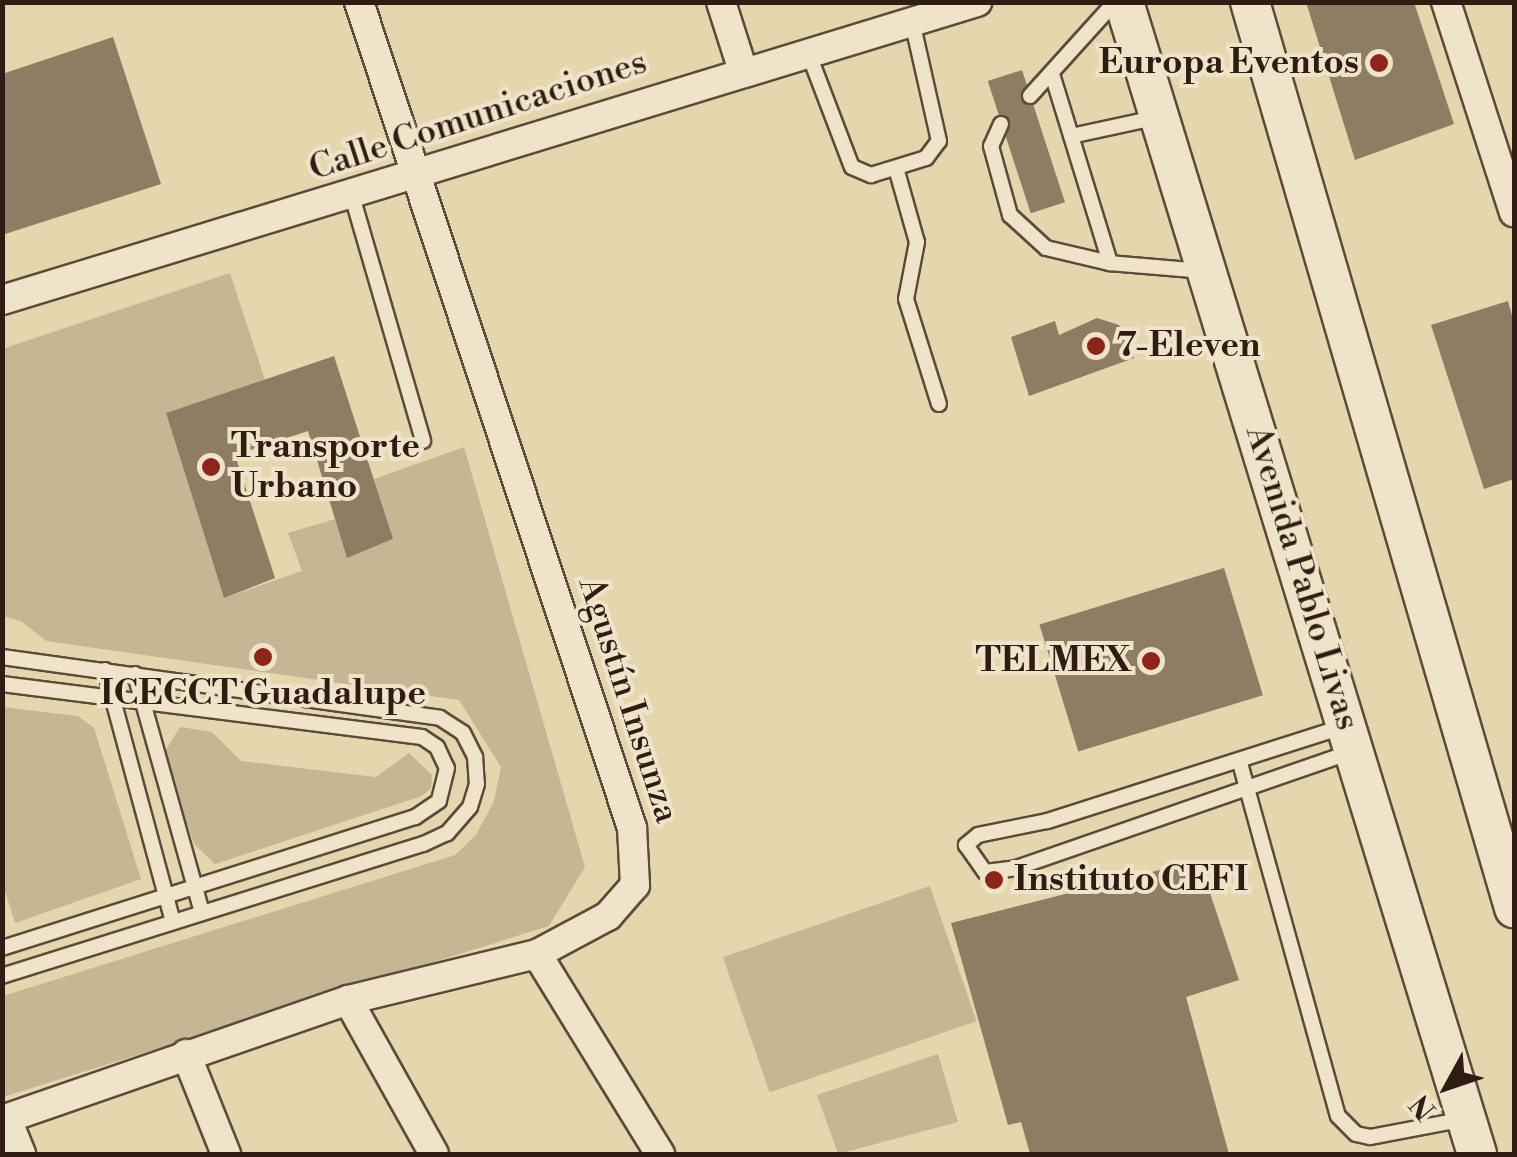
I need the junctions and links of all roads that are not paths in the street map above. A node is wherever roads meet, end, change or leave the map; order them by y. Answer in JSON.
{"nodes":[{"id":1,"x":359,"y":2,"type":"edge"},
{"id":2,"x":721,"y":2,"type":"edge"},
{"id":3,"x":977,"y":2,"type":"edge"},
{"id":4,"x":1114,"y":2,"type":"edge"},
{"id":5,"x":1124,"y":2,"type":"edge"},
{"id":6,"x":1250,"y":2,"type":"edge"},
{"id":7,"x":1446,"y":2,"type":"edge"},
{"id":8,"x":912,"y":22,"type":"junction"},
{"id":9,"x":808,"y":52,"type":"junction"},
{"id":10,"x":742,"y":70,"type":"junction"},
{"id":11,"x":1052,"y":74,"type":"junction"},
{"id":12,"x":1030,"y":96,"type":"dead end"},
{"id":13,"x":1160,"y":117,"type":"junction"},
{"id":14,"x":1001,"y":124,"type":"dead end"},
{"id":15,"x":1071,"y":136,"type":"junction"},
{"id":16,"x":896,"y":168,"type":"junction"},
{"id":17,"x":416,"y":176,"type":"junction"},
{"id":18,"x":352,"y":196,"type":"junction"},
{"id":19,"x":1514,"y":212,"type":"edge"},
{"id":20,"x":1110,"y":263,"type":"junction"},
{"id":21,"x":1207,"y":271,"type":"junction"},
{"id":22,"x":2,"y":300,"type":"edge"},
{"id":23,"x":939,"y":404,"type":"dead end"},
{"id":24,"x":423,"y":440,"type":"dead end"},
{"id":25,"x":2,"y":657,"type":"edge"},
{"id":26,"x":105,"y":670,"type":"junction"},
{"id":27,"x":135,"y":674,"type":"junction"},
{"id":28,"x":2,"y":684,"type":"edge"},
{"id":29,"x":112,"y":696,"type":"junction"},
{"id":30,"x":143,"y":700,"type":"junction"},
{"id":31,"x":1352,"y":738,"type":"junction"},
{"id":32,"x":1240,"y":763,"type":"junction"},
{"id":33,"x":1246,"y":785,"type":"junction"},
{"id":34,"x":194,"y":887,"type":"junction"},
{"id":35,"x":166,"y":898,"type":"junction"},
{"id":36,"x":1514,"y":908,"type":"edge"},
{"id":37,"x":202,"y":912,"type":"junction"},
{"id":38,"x":173,"y":922,"type":"junction"},
{"id":39,"x":2,"y":948,"type":"edge"},
{"id":40,"x":537,"y":954,"type":"junction"},
{"id":41,"x":2,"y":976,"type":"edge"},
{"id":42,"x":348,"y":1000,"type":"junction"},
{"id":43,"x":186,"y":1054,"type":"junction"},
{"id":44,"x":5,"y":1120,"type":"edge"},
{"id":45,"x":1472,"y":1137,"type":"edge"},
{"id":46,"x":20,"y":1154,"type":"edge"},
{"id":47,"x":226,"y":1154,"type":"edge"},
{"id":48,"x":434,"y":1154,"type":"edge"},
{"id":49,"x":660,"y":1154,"type":"edge"}],
"edges":[{"from":1,"to":17,"type":"street","name":"Agustín Insunza"},
{"from":2,"to":10,"type":"street"},
{"from":3,"to":8,"type":"street","name":"Calle Comunicaciones"},
{"from":4,"to":11,"type":"lane"},
{"from":5,"to":13,"type":"main road","name":"Avenida Pablo Livas"},
{"from":6,"to":36,"type":"main road"},
{"from":7,"to":19,"type":"street"},
{"from":8,"to":9,"type":"street","name":"Calle Comunicaciones"},
{"from":8,"to":16,"type":"lane"},
{"from":9,"to":10,"type":"street","name":"Calle Comunicaciones"},
{"from":9,"to":16,"type":"lane"},
{"from":10,"to":17,"type":"street","name":"Calle Comunicaciones"},
{"from":11,"to":12,"type":"lane"},
{"from":11,"to":15,"type":"lane"},
{"from":13,"to":15,"type":"lane"},
{"from":13,"to":21,"type":"main road","name":"Avenida Pablo Livas"},
{"from":14,"to":20,"type":"lane"},
{"from":15,"to":20,"type":"lane"},
{"from":16,"to":23,"type":"lane"},
{"from":17,"to":18,"type":"street","name":"Calle Comunicaciones"},
{"from":17,"to":40,"type":"street","name":"Agustín Insunza"},
{"from":18,"to":22,"type":"street","name":"Calle Comunicaciones"},
{"from":18,"to":24,"type":"lane"},
{"from":20,"to":21,"type":"lane"},
{"from":21,"to":31,"type":"main road","name":"Avenida Pablo Livas"},
{"from":25,"to":26,"type":"lane"},
{"from":26,"to":27,"type":"lane"},
{"from":26,"to":29,"type":"lane"},
{"from":27,"to":30,"type":"lane"},
{"from":27,"to":37,"type":"lane"},
{"from":28,"to":29,"type":"lane"},
{"from":29,"to":30,"type":"lane"},
{"from":29,"to":35,"type":"lane"},
{"from":30,"to":34,"type":"lane"},
{"from":30,"to":34,"type":"lane"},
{"from":31,"to":32,"type":"lane"},
{"from":31,"to":33,"type":"lane"},
{"from":31,"to":45,"type":"main road","name":"Avenida Pablo Livas"},
{"from":32,"to":33,"type":"lane"},
{"from":32,"to":33,"type":"lane"},
{"from":33,"to":45,"type":"lane"},
{"from":34,"to":35,"type":"lane"},
{"from":34,"to":37,"type":"lane"},
{"from":35,"to":38,"type":"lane"},
{"from":35,"to":39,"type":"lane"},
{"from":37,"to":38,"type":"lane"},
{"from":38,"to":41,"type":"lane"},
{"from":40,"to":42,"type":"street","name":"Agustín Insunza"},
{"from":40,"to":49,"type":"street"},
{"from":42,"to":43,"type":"street","name":"Agustín Insunza"},
{"from":42,"to":48,"type":"street"},
{"from":43,"to":44,"type":"street","name":"Agustín Insunza"},
{"from":43,"to":47,"type":"street"},
{"from":44,"to":46,"type":"street"}]}
